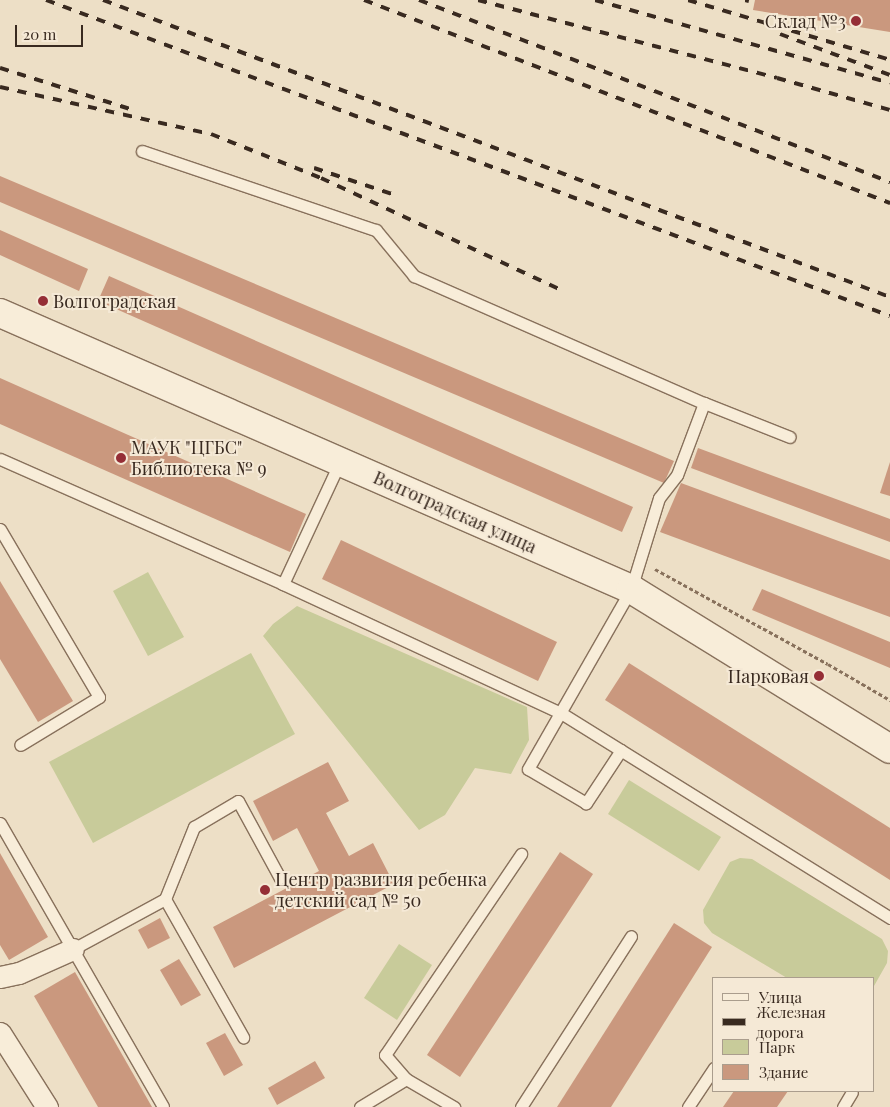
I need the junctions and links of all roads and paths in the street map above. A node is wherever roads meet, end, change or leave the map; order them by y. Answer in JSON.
{"nodes":[{"id":1,"x":142,"y":151,"type":"dead end"},
{"id":2,"x":0,"y":313,"type":"edge"},
{"id":3,"x":704,"y":403,"type":"junction"},
{"id":4,"x":790,"y":437,"type":"dead end"},
{"id":5,"x":0,"y":459,"type":"edge"},
{"id":6,"x":340,"y":462,"type":"junction"},
{"id":7,"x":0,"y":529,"type":"edge"},
{"id":8,"x":639,"y":561,"type":"junction"},
{"id":9,"x":283,"y":584,"type":"junction"},
{"id":10,"x":631,"y":589,"type":"junction"},
{"id":11,"x":890,"y":700,"type":"edge"},
{"id":12,"x":561,"y":713,"type":"junction"},
{"id":13,"x":20,"y":744,"type":"dead end"},
{"id":14,"x":890,"y":749,"type":"edge"},
{"id":15,"x":621,"y":750,"type":"junction"},
{"id":16,"x":0,"y":823,"type":"edge"},
{"id":17,"x":520,"y":854,"type":"dead end"},
{"id":18,"x":280,"y":878,"type":"dead end"},
{"id":19,"x":165,"y":899,"type":"junction"},
{"id":20,"x":890,"y":918,"type":"edge"},
{"id":21,"x":631,"y":936,"type":"dead end"},
{"id":22,"x":73,"y":950,"type":"junction"},
{"id":23,"x":0,"y":978,"type":"edge"},
{"id":24,"x":0,"y":1033,"type":"edge"},
{"id":25,"x":243,"y":1038,"type":"dead end"},
{"id":26,"x":712,"y":1071,"type":"edge"},
{"id":27,"x":406,"y":1079,"type":"junction"},
{"id":28,"x":852,"y":1092,"type":"dead end"},
{"id":29,"x":47,"y":1107,"type":"edge"},
{"id":30,"x":163,"y":1107,"type":"edge"},
{"id":31,"x":360,"y":1107,"type":"edge"},
{"id":32,"x":454,"y":1107,"type":"edge"},
{"id":33,"x":521,"y":1107,"type":"edge"},
{"id":34,"x":688,"y":1107,"type":"edge"},
{"id":35,"x":843,"y":1107,"type":"edge"}],
"edges":[{"from":1,"to":3,"type":"lane"},
{"from":2,"to":6,"type":"street","name":"Волгоградская улица"},
{"from":3,"to":4,"type":"lane"},
{"from":3,"to":8,"type":"lane"},
{"from":5,"to":9,"type":"lane"},
{"from":6,"to":9,"type":"lane"},
{"from":6,"to":10,"type":"street","name":"Волгоградская улица"},
{"from":7,"to":13,"type":"lane"},
{"from":8,"to":10,"type":"lane"},
{"from":8,"to":11,"type":"path"},
{"from":9,"to":12,"type":"lane"},
{"from":10,"to":12,"type":"lane"},
{"from":10,"to":14,"type":"street","name":"Волгоградская улица"},
{"from":12,"to":15,"type":"lane"},
{"from":12,"to":15,"type":"lane"},
{"from":15,"to":20,"type":"lane"},
{"from":16,"to":22,"type":"lane"},
{"from":17,"to":27,"type":"lane"},
{"from":18,"to":19,"type":"lane"},
{"from":19,"to":22,"type":"lane"},
{"from":19,"to":25,"type":"lane"},
{"from":21,"to":33,"type":"lane"},
{"from":22,"to":23,"type":"street"},
{"from":22,"to":30,"type":"lane"},
{"from":24,"to":29,"type":"street"},
{"from":26,"to":34,"type":"lane"},
{"from":27,"to":31,"type":"lane"},
{"from":27,"to":32,"type":"lane"},
{"from":28,"to":35,"type":"lane"}]}
